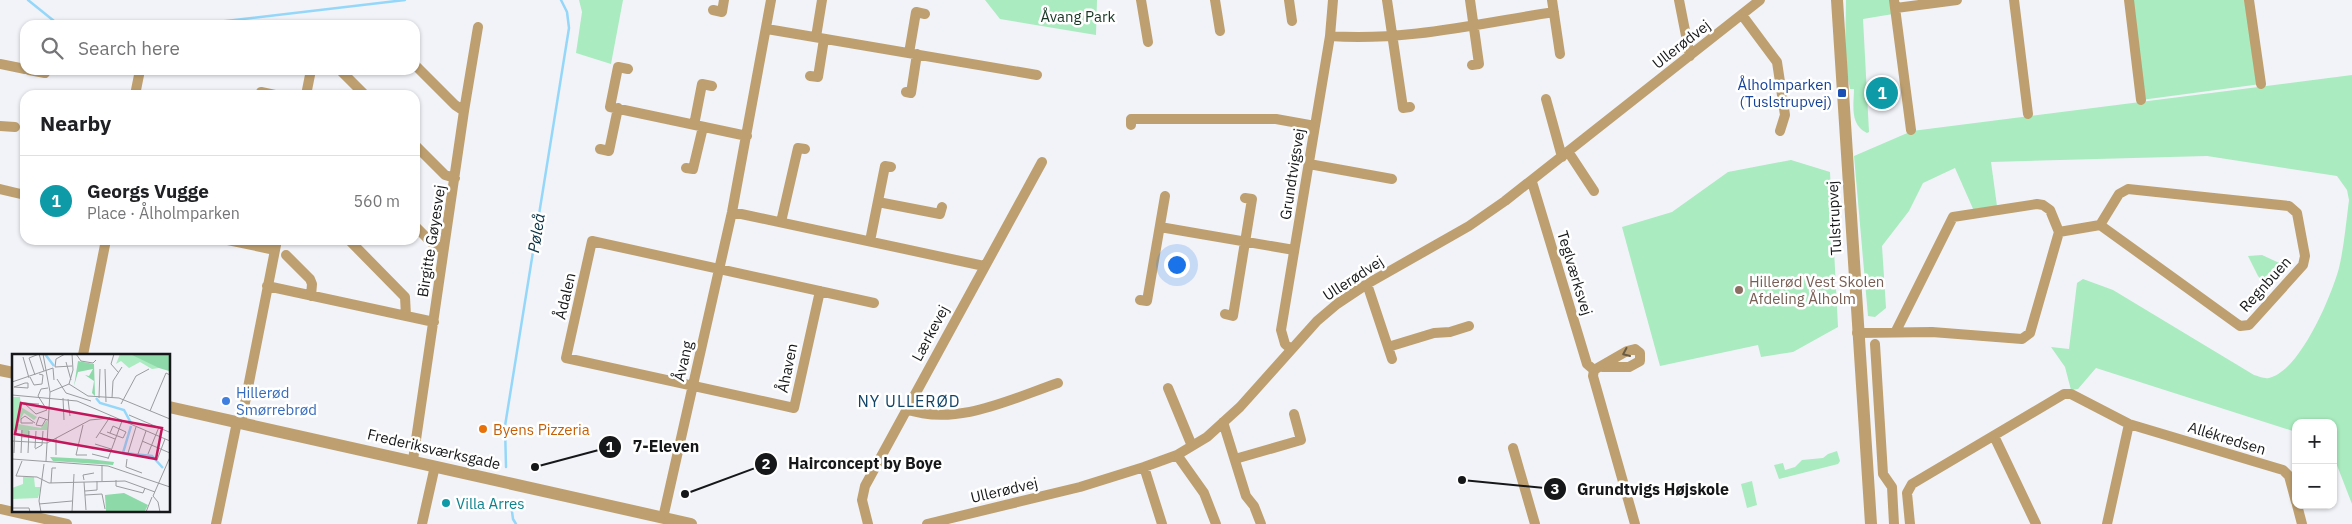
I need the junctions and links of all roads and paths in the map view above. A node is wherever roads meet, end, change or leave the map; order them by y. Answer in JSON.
{"nodes":[{"id":1,"x":724,"y":0,"type":"edge"},
{"id":2,"x":771,"y":0,"type":"edge"},
{"id":3,"x":822,"y":0,"type":"edge"},
{"id":4,"x":1141,"y":0,"type":"edge"},
{"id":5,"x":1215,"y":0,"type":"edge"},
{"id":6,"x":1289,"y":0,"type":"edge"},
{"id":7,"x":1333,"y":0,"type":"edge"},
{"id":8,"x":1387,"y":0,"type":"edge"},
{"id":9,"x":1470,"y":0,"type":"edge"},
{"id":10,"x":1552,"y":0,"type":"edge"},
{"id":11,"x":1679,"y":0,"type":"edge"},
{"id":12,"x":1760,"y":0,"type":"edge"},
{"id":13,"x":1838,"y":0,"type":"edge"},
{"id":14,"x":1957,"y":0,"type":"edge"},
{"id":15,"x":2014,"y":0,"type":"edge"},
{"id":16,"x":2129,"y":0,"type":"edge"},
{"id":17,"x":2249,"y":0,"type":"edge"},
{"id":18,"x":1895,"y":4,"type":"edge"},
{"id":19,"x":713,"y":10,"type":"dead end"},
{"id":20,"x":1554,"y":12,"type":"junction"},
{"id":21,"x":925,"y":14,"type":"dead end"},
{"id":22,"x":1742,"y":15,"type":"junction"},
{"id":23,"x":1292,"y":21,"type":"dead end"},
{"id":24,"x":1474,"y":24,"type":"junction"},
{"id":25,"x":478,"y":26,"type":"dead end"},
{"id":26,"x":766,"y":29,"type":"junction"},
{"id":27,"x":1220,"y":31,"type":"dead end"},
{"id":28,"x":1330,"y":36,"type":"junction"},
{"id":29,"x":1392,"y":36,"type":"junction"},
{"id":30,"x":820,"y":38,"type":"junction"},
{"id":31,"x":1148,"y":42,"type":"dead end"},
{"id":32,"x":913,"y":54,"type":"junction"},
{"id":33,"x":1560,"y":54,"type":"dead end"},
{"id":34,"x":1690,"y":56,"type":"junction"},
{"id":35,"x":0,"y":64,"type":"edge"},
{"id":36,"x":1472,"y":65,"type":"dead end"},
{"id":37,"x":20,"y":68,"type":"edge"},
{"id":38,"x":628,"y":69,"type":"dead end"},
{"id":39,"x":420,"y":70,"type":"edge"},
{"id":40,"x":139,"y":75,"type":"edge"},
{"id":41,"x":310,"y":75,"type":"edge"},
{"id":42,"x":345,"y":75,"type":"edge"},
{"id":43,"x":1037,"y":75,"type":"dead end"},
{"id":44,"x":810,"y":76,"type":"dead end"},
{"id":45,"x":2261,"y":84,"type":"dead end"},
{"id":46,"x":712,"y":86,"type":"dead end"},
{"id":47,"x":136,"y":90,"type":"edge"},
{"id":48,"x":307,"y":90,"type":"edge"},
{"id":49,"x":360,"y":90,"type":"edge"},
{"id":50,"x":906,"y":92,"type":"dead end"},
{"id":51,"x":1546,"y":99,"type":"dead end"},
{"id":52,"x":2141,"y":100,"type":"dead end"},
{"id":53,"x":1410,"y":107,"type":"dead end"},
{"id":54,"x":618,"y":108,"type":"junction"},
{"id":55,"x":464,"y":111,"type":"junction"},
{"id":56,"x":2028,"y":114,"type":"dead end"},
{"id":57,"x":1131,"y":125,"type":"dead end"},
{"id":58,"x":0,"y":126,"type":"edge"},
{"id":59,"x":15,"y":126,"type":"dead end"},
{"id":60,"x":698,"y":126,"type":"junction"},
{"id":61,"x":1315,"y":126,"type":"junction"},
{"id":62,"x":1911,"y":130,"type":"dead end"},
{"id":63,"x":1780,"y":131,"type":"dead end"},
{"id":64,"x":747,"y":136,"type":"junction"},
{"id":65,"x":600,"y":149,"type":"dead end"},
{"id":66,"x":420,"y":150,"type":"edge"},
{"id":67,"x":805,"y":150,"type":"dead end"},
{"id":68,"x":1566,"y":155,"type":"junction"},
{"id":69,"x":1042,"y":162,"type":"dead end"},
{"id":70,"x":1308,"y":164,"type":"junction"},
{"id":71,"x":892,"y":167,"type":"dead end"},
{"id":72,"x":686,"y":168,"type":"dead end"},
{"id":73,"x":456,"y":178,"type":"junction"},
{"id":74,"x":1392,"y":179,"type":"dead end"},
{"id":75,"x":1532,"y":182,"type":"junction"},
{"id":76,"x":0,"y":189,"type":"edge"},
{"id":77,"x":1594,"y":190,"type":"dead end"},
{"id":78,"x":20,"y":194,"type":"edge"},
{"id":79,"x":1165,"y":196,"type":"dead end"},
{"id":80,"x":1245,"y":198,"type":"dead end"},
{"id":81,"x":878,"y":202,"type":"junction"},
{"id":82,"x":942,"y":207,"type":"dead end"},
{"id":83,"x":732,"y":212,"type":"junction"},
{"id":84,"x":781,"y":222,"type":"junction"},
{"id":85,"x":2100,"y":225,"type":"junction"},
{"id":86,"x":1160,"y":227,"type":"junction"},
{"id":87,"x":420,"y":231,"type":"edge"},
{"id":88,"x":2059,"y":232,"type":"junction"},
{"id":89,"x":870,"y":241,"type":"junction"},
{"id":90,"x":1245,"y":242,"type":"junction"},
{"id":91,"x":105,"y":245,"type":"edge"},
{"id":92,"x":276,"y":245,"type":"edge"},
{"id":93,"x":353,"y":245,"type":"edge"},
{"id":94,"x":443,"y":249,"type":"junction"},
{"id":95,"x":1294,"y":250,"type":"junction"},
{"id":96,"x":286,"y":255,"type":"dead end"},
{"id":97,"x":984,"y":266,"type":"junction"},
{"id":98,"x":719,"y":269,"type":"junction"},
{"id":99,"x":1367,"y":284,"type":"junction"},
{"id":100,"x":267,"y":286,"type":"junction"},
{"id":101,"x":820,"y":291,"type":"junction"},
{"id":102,"x":311,"y":296,"type":"junction"},
{"id":103,"x":1140,"y":300,"type":"dead end"},
{"id":104,"x":874,"y":303,"type":"dead end"},
{"id":105,"x":1225,"y":314,"type":"dead end"},
{"id":106,"x":406,"y":316,"type":"junction"},
{"id":107,"x":434,"y":322,"type":"junction"},
{"id":108,"x":1469,"y":326,"type":"dead end"},
{"id":109,"x":1896,"y":331,"type":"junction"},
{"id":110,"x":1857,"y":332,"type":"junction"},
{"id":111,"x":1875,"y":344,"type":"dead end"},
{"id":112,"x":1388,"y":347,"type":"junction"},
{"id":113,"x":1291,"y":349,"type":"junction"},
{"id":114,"x":83,"y":354,"type":"edge"},
{"id":115,"x":1392,"y":359,"type":"dead end"},
{"id":116,"x":1058,"y":383,"type":"dead end"},
{"id":117,"x":692,"y":386,"type":"junction"},
{"id":118,"x":1168,"y":388,"type":"dead end"},
{"id":119,"x":170,"y":407,"type":"edge"},
{"id":120,"x":906,"y":409,"type":"junction"},
{"id":121,"x":1294,"y":414,"type":"dead end"},
{"id":122,"x":239,"y":422,"type":"junction"},
{"id":123,"x":1224,"y":422,"type":"junction"},
{"id":124,"x":2128,"y":424,"type":"junction"},
{"id":125,"x":1994,"y":436,"type":"junction"},
{"id":126,"x":1192,"y":446,"type":"junction"},
{"id":127,"x":1513,"y":448,"type":"dead end"},
{"id":128,"x":1177,"y":455,"type":"junction"},
{"id":129,"x":1235,"y":459,"type":"junction"},
{"id":130,"x":413,"y":460,"type":"junction"},
{"id":131,"x":435,"y":466,"type":"junction"},
{"id":132,"x":1144,"y":467,"type":"junction"},
{"id":133,"x":2292,"y":488,"type":"edge"},
{"id":134,"x":2298,"y":509,"type":"edge"},
{"id":135,"x":24,"y":512,"type":"edge"},
{"id":136,"x":49,"y":515,"type":"edge"},
{"id":137,"x":663,"y":518,"type":"junction"},
{"id":138,"x":1894,"y":520,"type":"edge"},
{"id":139,"x":1909,"y":520,"type":"edge"},
{"id":140,"x":67,"y":524,"type":"edge"},
{"id":141,"x":216,"y":524,"type":"edge"},
{"id":142,"x":422,"y":524,"type":"edge"},
{"id":143,"x":691,"y":524,"type":"edge"},
{"id":144,"x":868,"y":524,"type":"edge"},
{"id":145,"x":927,"y":524,"type":"edge"},
{"id":146,"x":1162,"y":524,"type":"edge"},
{"id":147,"x":1216,"y":524,"type":"edge"},
{"id":148,"x":1260,"y":524,"type":"edge"},
{"id":149,"x":1534,"y":524,"type":"edge"},
{"id":150,"x":1635,"y":524,"type":"edge"},
{"id":151,"x":1871,"y":524,"type":"edge"},
{"id":152,"x":2036,"y":524,"type":"edge"},
{"id":153,"x":2107,"y":524,"type":"edge"},
{"id":154,"x":2302,"y":524,"type":"edge"}],
"edges":[{"from":1,"to":19,"type":"street"},
{"from":2,"to":26,"type":"street","name":"Åvang"},
{"from":3,"to":30,"type":"street"},
{"from":4,"to":31,"type":"street"},
{"from":5,"to":27,"type":"street"},
{"from":6,"to":23,"type":"street"},
{"from":7,"to":28,"type":"street","name":"Grundtvigsvej"},
{"from":8,"to":29,"type":"street"},
{"from":9,"to":24,"type":"street"},
{"from":10,"to":20,"type":"street"},
{"from":11,"to":34,"type":"street"},
{"from":12,"to":22,"type":"street","name":"Ullerødvej"},
{"from":13,"to":110,"type":"street","name":"Tulstrupvej"},
{"from":14,"to":18,"type":"street"},
{"from":15,"to":56,"type":"street"},
{"from":16,"to":52,"type":"street"},
{"from":17,"to":45,"type":"street"},
{"from":18,"to":62,"type":"street"},
{"from":20,"to":24,"type":"street"},
{"from":20,"to":33,"type":"street"},
{"from":21,"to":32,"type":"street"},
{"from":22,"to":34,"type":"street","name":"Ullerødvej"},
{"from":22,"to":63,"type":"street"},
{"from":24,"to":29,"type":"street"},
{"from":24,"to":36,"type":"street"},
{"from":25,"to":55,"type":"street","name":"Birgitte Gøyesvej"},
{"from":26,"to":30,"type":"street"},
{"from":26,"to":64,"type":"street","name":"Åvang"},
{"from":28,"to":29,"type":"street"},
{"from":28,"to":61,"type":"street","name":"Grundtvigsvej"},
{"from":29,"to":53,"type":"street"},
{"from":30,"to":32,"type":"street"},
{"from":30,"to":44,"type":"street"},
{"from":32,"to":43,"type":"street"},
{"from":32,"to":50,"type":"street"},
{"from":34,"to":68,"type":"street","name":"Ullerødvej"},
{"from":35,"to":37,"type":"street"},
{"from":38,"to":54,"type":"street"},
{"from":39,"to":55,"type":"street"},
{"from":40,"to":47,"type":"street"},
{"from":41,"to":48,"type":"street"},
{"from":42,"to":49,"type":"street"},
{"from":46,"to":60,"type":"street"},
{"from":51,"to":68,"type":"street"},
{"from":54,"to":60,"type":"street"},
{"from":54,"to":65,"type":"street"},
{"from":55,"to":73,"type":"street","name":"Birgitte Gøyesvej"},
{"from":57,"to":61,"type":"street"},
{"from":58,"to":59,"type":"street"},
{"from":60,"to":64,"type":"street"},
{"from":60,"to":72,"type":"street"},
{"from":61,"to":70,"type":"street","name":"Grundtvigsvej"},
{"from":64,"to":83,"type":"street","name":"Åvang"},
{"from":66,"to":73,"type":"street"},
{"from":67,"to":84,"type":"street"},
{"from":68,"to":75,"type":"street","name":"Ullerødvej"},
{"from":68,"to":77,"type":"street"},
{"from":69,"to":97,"type":"street","name":"Lærkevej"},
{"from":70,"to":74,"type":"street"},
{"from":70,"to":95,"type":"street","name":"Grundtvigsvej"},
{"from":71,"to":81,"type":"street"},
{"from":73,"to":94,"type":"street","name":"Birgitte Gøyesvej"},
{"from":75,"to":99,"type":"street","name":"Ullerødvej"},
{"from":75,"to":150,"type":"street","name":"Teglværksvej"},
{"from":76,"to":78,"type":"street"},
{"from":79,"to":86,"type":"street"},
{"from":80,"to":90,"type":"street"},
{"from":81,"to":82,"type":"street"},
{"from":81,"to":89,"type":"street"},
{"from":83,"to":84,"type":"street"},
{"from":83,"to":98,"type":"street","name":"Åvang"},
{"from":84,"to":89,"type":"street"},
{"from":85,"to":85,"type":"street","name":"Regnbuen"},
{"from":85,"to":88,"type":"street"},
{"from":86,"to":90,"type":"street"},
{"from":86,"to":103,"type":"street"},
{"from":87,"to":94,"type":"street"},
{"from":88,"to":109,"type":"street"},
{"from":88,"to":109,"type":"street"},
{"from":89,"to":97,"type":"street"},
{"from":90,"to":95,"type":"street"},
{"from":90,"to":105,"type":"street"},
{"from":91,"to":114,"type":"street"},
{"from":92,"to":100,"type":"street"},
{"from":93,"to":106,"type":"street"},
{"from":94,"to":107,"type":"street","name":"Birgitte Gøyesvej"},
{"from":95,"to":113,"type":"street","name":"Grundtvigsvej"},
{"from":96,"to":102,"type":"street"},
{"from":97,"to":120,"type":"street","name":"Lærkevej"},
{"from":98,"to":101,"type":"street"},
{"from":98,"to":117,"type":"street","name":"Åvang"},
{"from":98,"to":117,"type":"street","name":"Ådalen"},
{"from":99,"to":112,"type":"street"},
{"from":99,"to":113,"type":"street","name":"Ullerødvej"},
{"from":100,"to":102,"type":"street"},
{"from":100,"to":122,"type":"street"},
{"from":101,"to":104,"type":"street"},
{"from":101,"to":117,"type":"street","name":"Åhaven"},
{"from":102,"to":106,"type":"street"},
{"from":106,"to":107,"type":"street"},
{"from":107,"to":130,"type":"street","name":"Birgitte Gøyesvej"},
{"from":108,"to":112,"type":"street"},
{"from":109,"to":110,"type":"street"},
{"from":110,"to":151,"type":"street","name":"Tulstrupvej"},
{"from":111,"to":138,"type":"street","name":"Allékredsen"},
{"from":112,"to":115,"type":"street"},
{"from":113,"to":123,"type":"street","name":"Ullerødvej"},
{"from":116,"to":120,"type":"street"},
{"from":117,"to":137,"type":"street","name":"Åvang"},
{"from":118,"to":126,"type":"street"},
{"from":119,"to":122,"type":"street","name":"Frederiksværksgade"},
{"from":120,"to":144,"type":"street","name":"Lærkevej"},
{"from":121,"to":129,"type":"street"},
{"from":122,"to":130,"type":"street","name":"Frederiksværksgade"},
{"from":122,"to":141,"type":"street"},
{"from":123,"to":126,"type":"street","name":"Ullerødvej"},
{"from":123,"to":129,"type":"street"},
{"from":124,"to":125,"type":"street","name":"Allékredsen"},
{"from":124,"to":133,"type":"street","name":"Allékredsen"},
{"from":124,"to":153,"type":"street"},
{"from":125,"to":139,"type":"street","name":"Allékredsen"},
{"from":125,"to":152,"type":"street"},
{"from":126,"to":128,"type":"street","name":"Ullerødvej"},
{"from":127,"to":149,"type":"street"},
{"from":128,"to":132,"type":"street","name":"Ullerødvej"},
{"from":128,"to":147,"type":"street"},
{"from":129,"to":148,"type":"street"},
{"from":130,"to":131,"type":"street","name":"Frederiksværksgade"},
{"from":131,"to":137,"type":"street","name":"Frederiksværksgade"},
{"from":131,"to":142,"type":"street"},
{"from":132,"to":145,"type":"street","name":"Ullerødvej"},
{"from":132,"to":146,"type":"street"},
{"from":134,"to":154,"type":"street","name":"Allékredsen"},
{"from":135,"to":136,"type":"street"},
{"from":136,"to":140,"type":"street"},
{"from":137,"to":143,"type":"street","name":"Frederiksværksgade"},
{"from":138,"to":139,"type":"street","name":"Allékredsen"}]}
